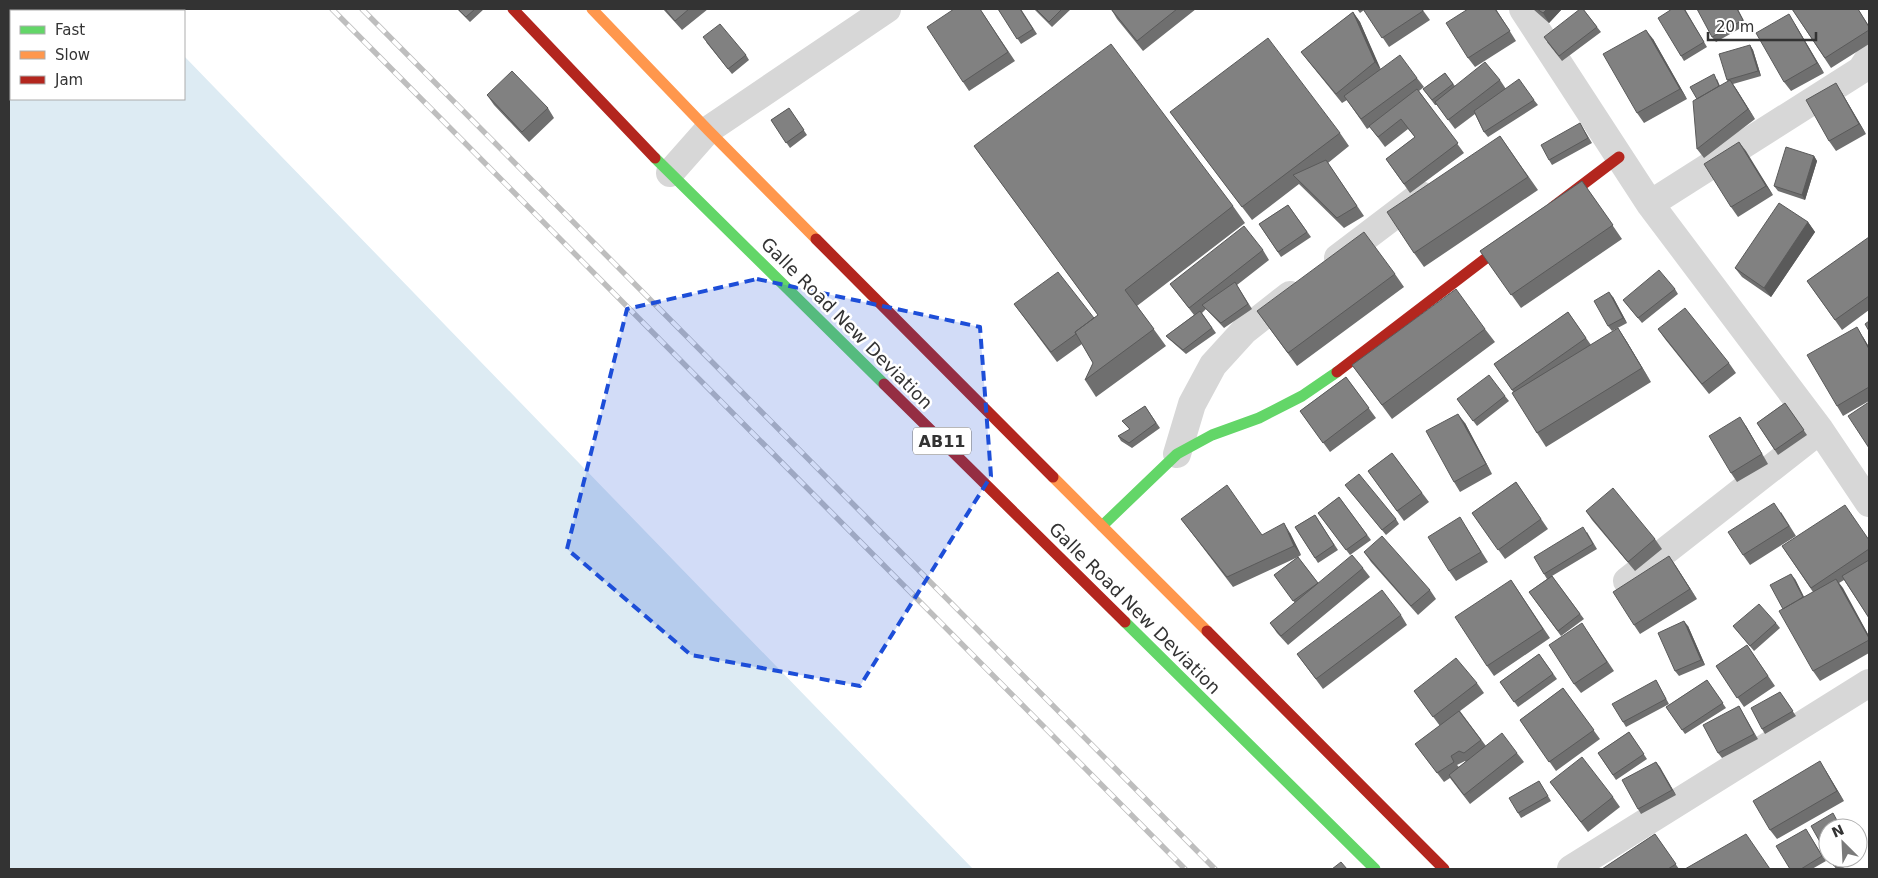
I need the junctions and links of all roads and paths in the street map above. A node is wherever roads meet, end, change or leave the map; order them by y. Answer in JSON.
{"nodes":[{"id":1,"x":513,"y":9,"type":"edge"},
{"id":2,"x":592,"y":9,"type":"edge"},
{"id":3,"x":888,"y":9,"type":"edge"},
{"id":4,"x":1523,"y":9,"type":"edge"},
{"id":5,"x":1869,"y":58,"type":"edge"},
{"id":6,"x":708,"y":130,"type":"junction"},
{"id":7,"x":1619,"y":157,"type":"junction"},
{"id":8,"x":670,"y":173,"type":"junction"},
{"id":9,"x":1438,"y":182,"type":"edge"},
{"id":10,"x":1650,"y":204,"type":"junction"},
{"id":11,"x":1541,"y":216,"type":"edge"},
{"id":12,"x":1525,"y":228,"type":"edge"},
{"id":13,"x":1820,"y":430,"type":"junction"},
{"id":14,"x":1177,"y":454,"type":"junction"},
{"id":15,"x":1869,"y":503,"type":"edge"},
{"id":16,"x":1102,"y":526,"type":"junction"},
{"id":17,"x":1627,"y":582,"type":"edge"},
{"id":18,"x":1869,"y":683,"type":"edge"},
{"id":19,"x":1375,"y":869,"type":"edge"},
{"id":20,"x":1444,"y":869,"type":"edge"},
{"id":21,"x":1571,"y":869,"type":"edge"}],
"edges":[{"from":1,"to":8,"type":"main road","name":"Galle Road New Deviation","number":"AB11"},
{"from":2,"to":6,"type":"main road","name":"Galle Road New Deviation","number":"AB11"},
{"from":3,"to":6,"type":"street"},
{"from":4,"to":7,"type":"street"},
{"from":5,"to":10,"type":"street"},
{"from":6,"to":8,"type":"street"},
{"from":6,"to":16,"type":"main road","name":"Galle Road New Deviation","number":"AB11"},
{"from":7,"to":10,"type":"street"},
{"from":7,"to":11,"type":"main road"},
{"from":8,"to":19,"type":"main road","name":"Galle Road New Deviation","number":"AB11"},
{"from":9,"to":14,"type":"street"},
{"from":10,"to":13,"type":"street"},
{"from":12,"to":14,"type":"main road"},
{"from":13,"to":15,"type":"street"},
{"from":13,"to":17,"type":"street"},
{"from":14,"to":16,"type":"main road"},
{"from":16,"to":20,"type":"main road","name":"Galle Road New Deviation","number":"AB11"},
{"from":18,"to":21,"type":"street"}]}
